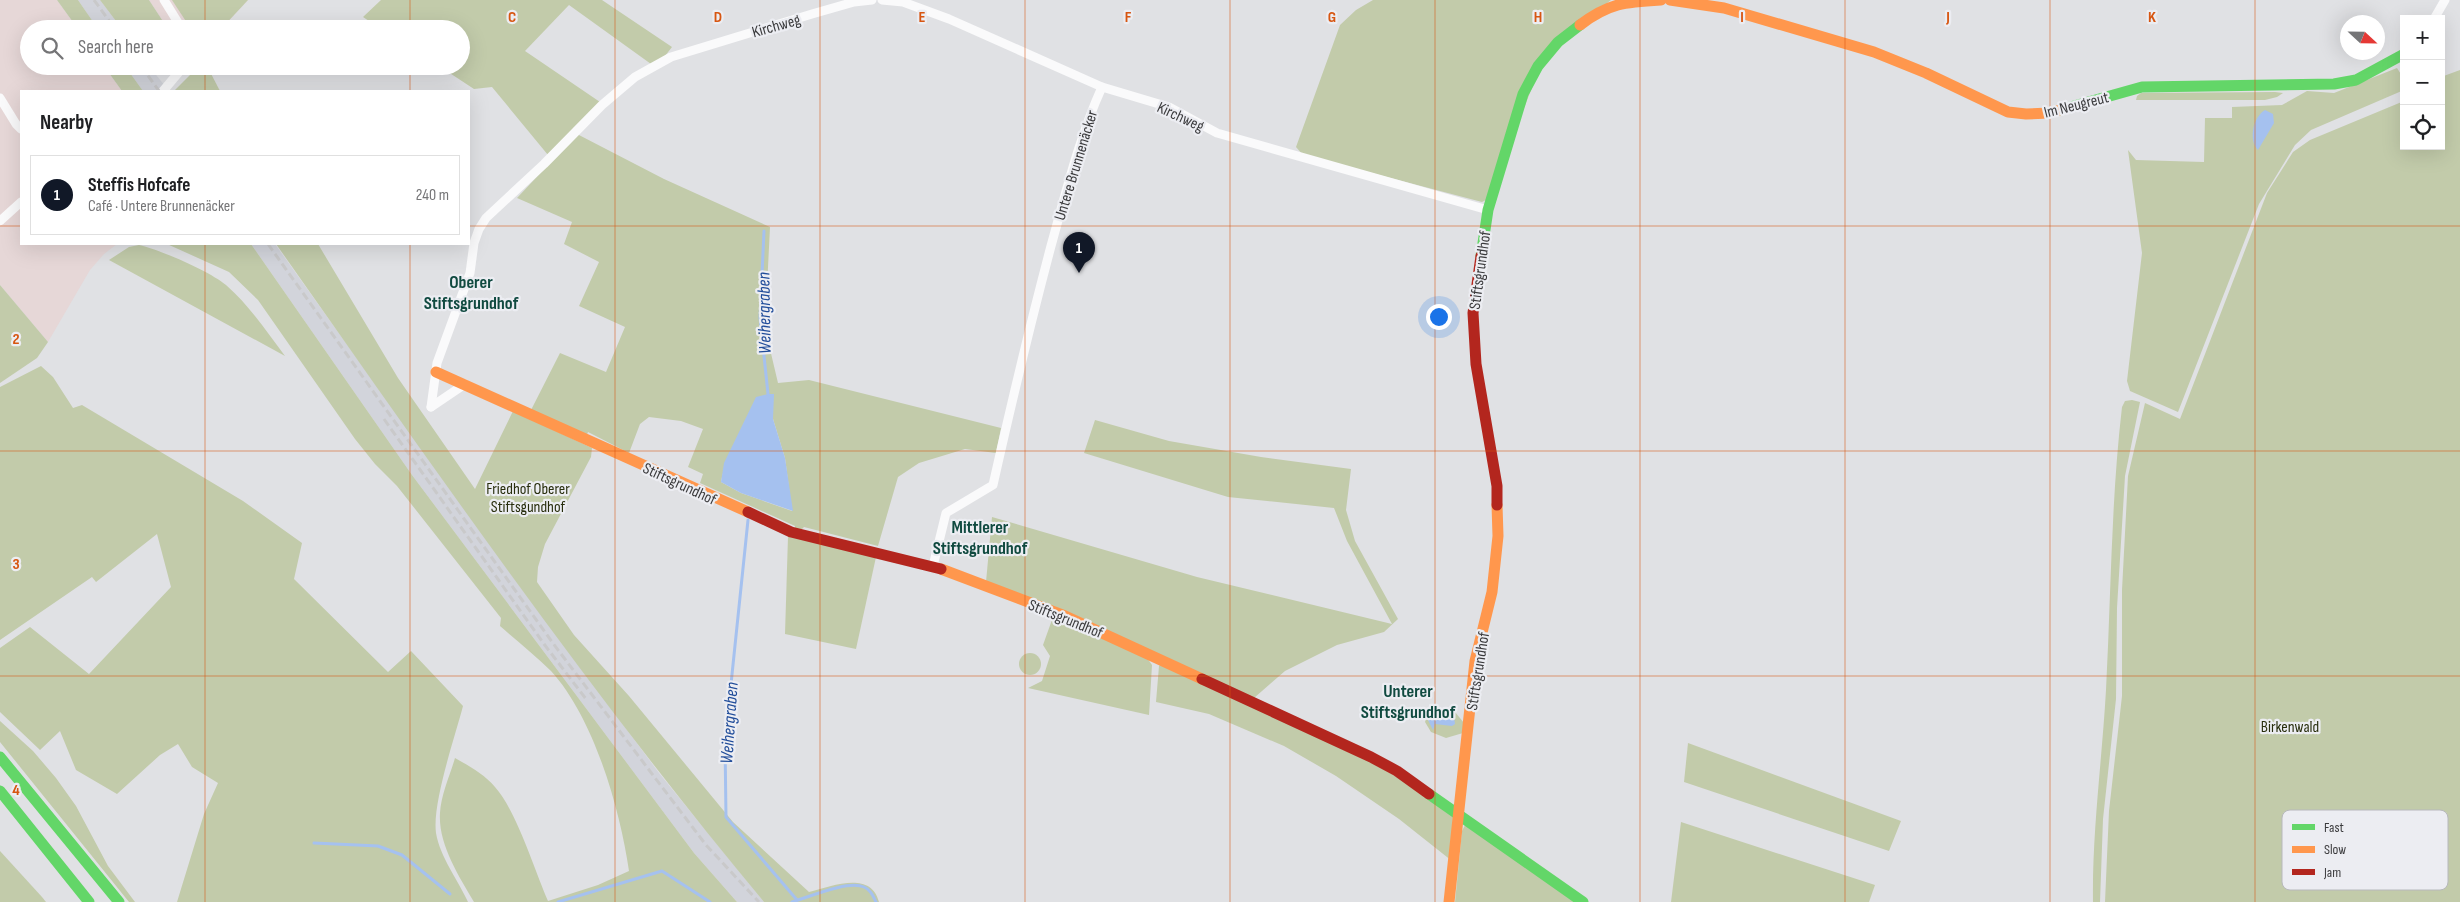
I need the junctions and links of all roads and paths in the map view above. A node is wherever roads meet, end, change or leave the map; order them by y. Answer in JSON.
{"nodes":[{"id":1,"x":164,"y":0,"type":"edge"},
{"id":2,"x":872,"y":0,"type":"edge"},
{"id":3,"x":882,"y":0,"type":"edge"},
{"id":4,"x":1661,"y":0,"type":"edge"},
{"id":5,"x":1670,"y":0,"type":"edge"},
{"id":6,"x":2445,"y":0,"type":"edge"},
{"id":7,"x":2436,"y":15,"type":"edge"},
{"id":8,"x":176,"y":20,"type":"edge"},
{"id":9,"x":2400,"y":56,"type":"edge"},
{"id":10,"x":177,"y":75,"type":"edge"},
{"id":11,"x":1102,"y":87,"type":"junction"},
{"id":12,"x":164,"y":90,"type":"edge"},
{"id":13,"x":0,"y":98,"type":"edge"},
{"id":14,"x":20,"y":128,"type":"edge"},
{"id":15,"x":20,"y":203,"type":"edge"},
{"id":16,"x":1488,"y":210,"type":"junction"},
{"id":17,"x":0,"y":221,"type":"edge"},
{"id":18,"x":436,"y":372,"type":"junction"},
{"id":19,"x":465,"y":384,"type":"junction"},
{"id":20,"x":933,"y":566,"type":"junction"},
{"id":21,"x":0,"y":757,"type":"edge"},
{"id":22,"x":0,"y":791,"type":"edge"},
{"id":23,"x":1459,"y":814,"type":"junction"},
{"id":24,"x":89,"y":902,"type":"edge"},
{"id":25,"x":119,"y":902,"type":"edge"},
{"id":26,"x":1449,"y":902,"type":"edge"},
{"id":27,"x":1583,"y":902,"type":"edge"}],
"edges":[{"from":1,"to":8,"type":"street"},
{"from":2,"to":18,"type":"street","name":"Kirchweg"},
{"from":3,"to":11,"type":"street","name":"Kirchweg"},
{"from":4,"to":16,"type":"main road","name":"Stiftsgrundhof"},
{"from":5,"to":9,"type":"main road","name":"Im Neugreut"},
{"from":6,"to":7,"type":"street"},
{"from":10,"to":12,"type":"street"},
{"from":11,"to":16,"type":"street","name":"Kirchweg"},
{"from":11,"to":20,"type":"street","name":"Untere Brunnenäcker"},
{"from":13,"to":14,"type":"street"},
{"from":15,"to":17,"type":"street"},
{"from":16,"to":23,"type":"main road","name":"Stiftsgrundhof"},
{"from":18,"to":19,"type":"main road","name":"Stiftsgrundhof"},
{"from":18,"to":19,"type":"street"},
{"from":19,"to":20,"type":"main road","name":"Stiftsgrundhof"},
{"from":20,"to":23,"type":"main road","name":"Stiftsgrundhof"},
{"from":21,"to":25,"type":"main road"},
{"from":22,"to":24,"type":"main road"},
{"from":23,"to":26,"type":"main road"},
{"from":23,"to":27,"type":"main road"}]}
